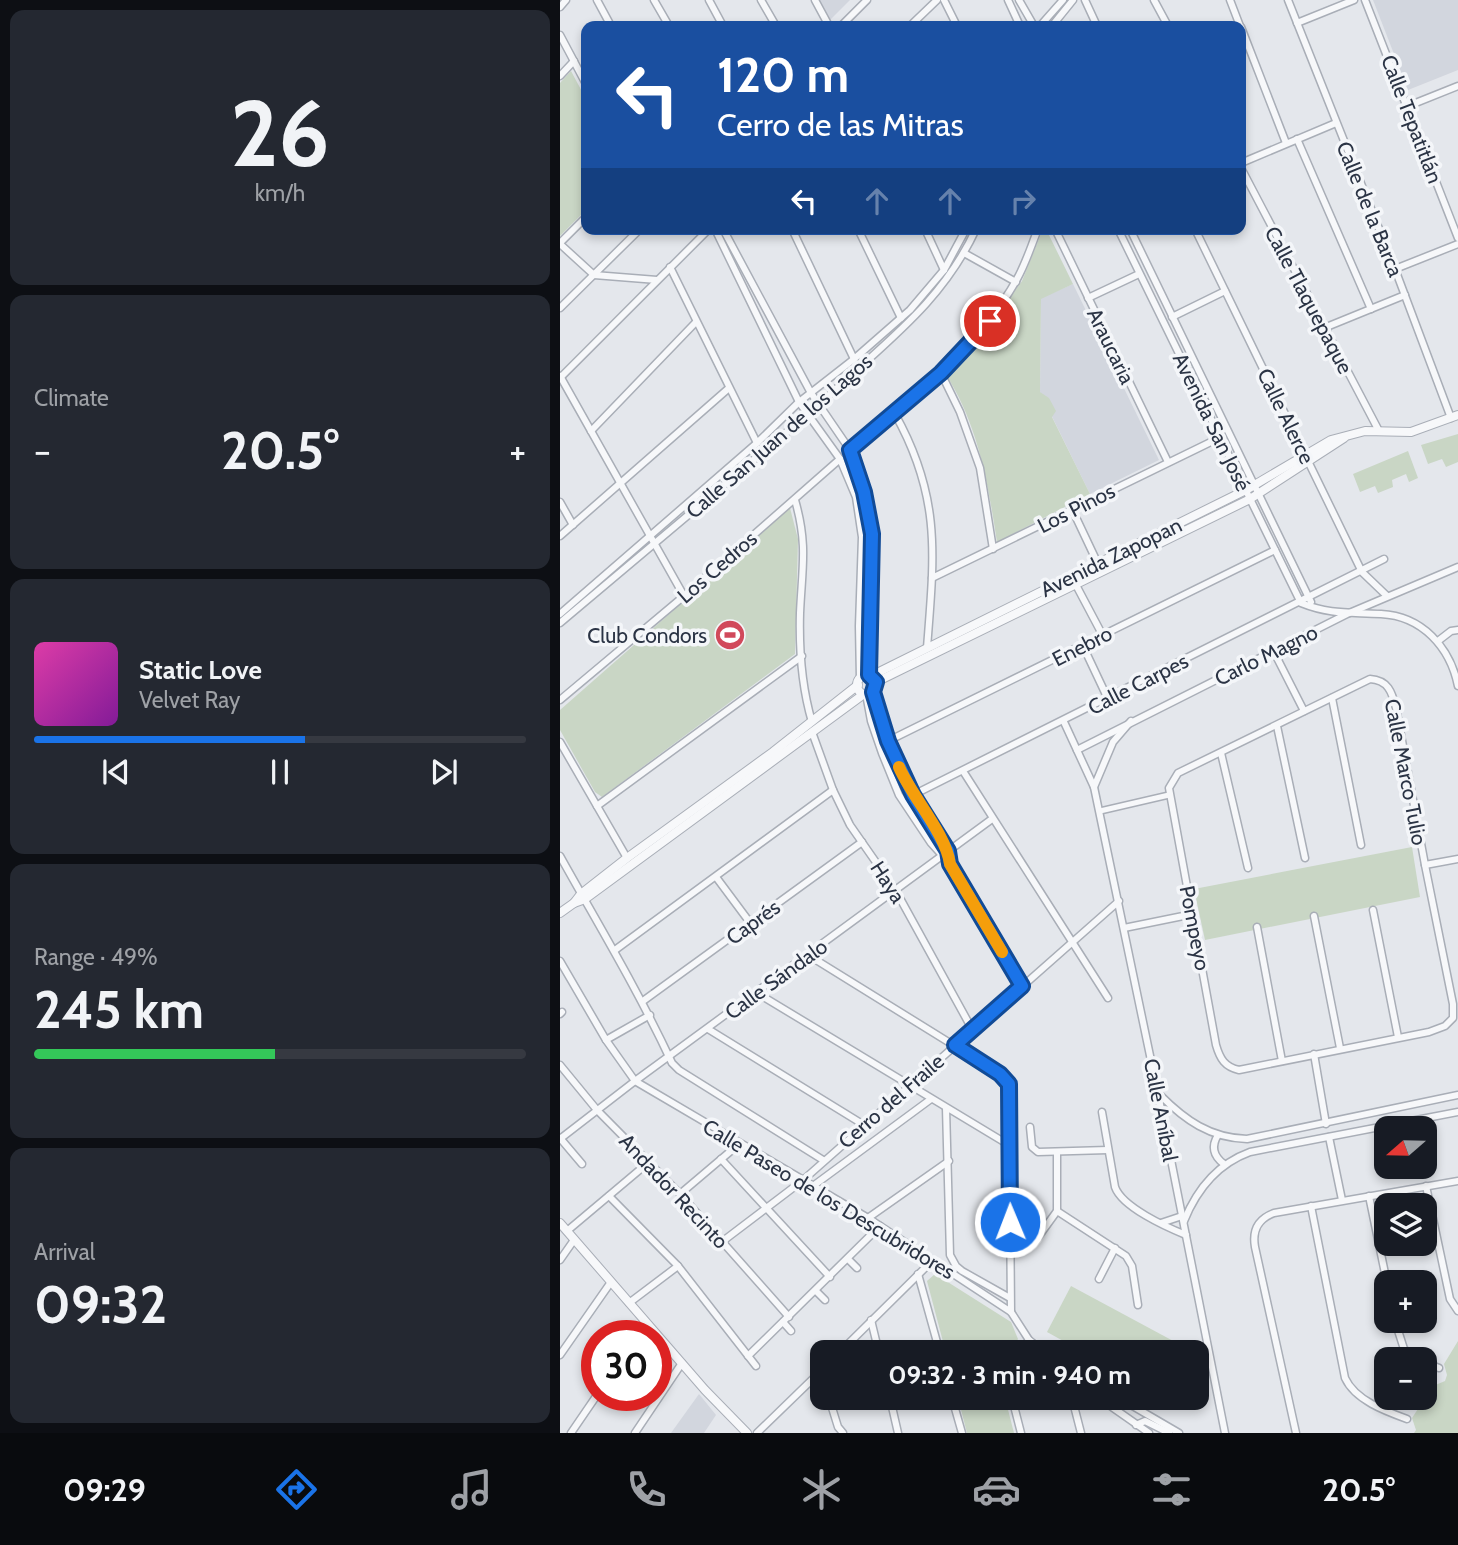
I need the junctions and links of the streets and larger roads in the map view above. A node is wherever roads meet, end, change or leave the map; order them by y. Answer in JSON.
{"nodes":[{"id":1,"x":566,"y":0,"type":"edge"},
{"id":2,"x":597,"y":0,"type":"edge"},
{"id":3,"x":654,"y":0,"type":"edge"},
{"id":4,"x":709,"y":0,"type":"edge"},
{"id":5,"x":761,"y":0,"type":"edge"},
{"id":6,"x":815,"y":0,"type":"edge"},
{"id":7,"x":867,"y":0,"type":"edge"},
{"id":8,"x":937,"y":0,"type":"edge"},
{"id":9,"x":944,"y":0,"type":"edge"},
{"id":10,"x":1008,"y":0,"type":"edge"},
{"id":11,"x":1019,"y":0,"type":"edge"},
{"id":12,"x":1063,"y":0,"type":"edge"},
{"id":13,"x":1073,"y":0,"type":"edge"},
{"id":14,"x":1085,"y":0,"type":"edge"},
{"id":15,"x":1154,"y":0,"type":"edge"},
{"id":16,"x":1230,"y":0,"type":"edge"},
{"id":17,"x":1288,"y":0,"type":"edge"},
{"id":18,"x":1354,"y":0,"type":"edge"},
{"id":19,"x":1366,"y":0,"type":"edge"},
{"id":20,"x":560,"y":7,"type":"edge"},
{"id":21,"x":608,"y":21,"type":"edge"},
{"id":22,"x":666,"y":21,"type":"edge"},
{"id":23,"x":720,"y":21,"type":"edge"},
{"id":24,"x":773,"y":21,"type":"edge"},
{"id":25,"x":826,"y":21,"type":"edge"},
{"id":26,"x":846,"y":21,"type":"edge"},
{"id":27,"x":915,"y":21,"type":"edge"},
{"id":28,"x":954,"y":21,"type":"edge"},
{"id":29,"x":1018,"y":21,"type":"edge"},
{"id":30,"x":1031,"y":21,"type":"edge"},
{"id":31,"x":1044,"y":21,"type":"edge"},
{"id":32,"x":1056,"y":21,"type":"edge"},
{"id":33,"x":1095,"y":21,"type":"edge"},
{"id":34,"x":1165,"y":21,"type":"edge"},
{"id":35,"x":1239,"y":21,"type":"edge"},
{"id":36,"x":1297,"y":23,"type":"junction"},
{"id":37,"x":560,"y":35,"type":"edge"},
{"id":38,"x":1246,"y":40,"type":"edge"},
{"id":39,"x":574,"y":61,"type":"junction"},
{"id":40,"x":581,"y":74,"type":"edge"},
{"id":41,"x":560,"y":76,"type":"edge"},
{"id":42,"x":1458,"y":86,"type":"edge"},
{"id":43,"x":1408,"y":106,"type":"junction"},
{"id":44,"x":1336,"y":123,"type":"junction"},
{"id":45,"x":1297,"y":139,"type":"junction"},
{"id":46,"x":1286,"y":143,"type":"junction"},
{"id":47,"x":1246,"y":161,"type":"edge"},
{"id":48,"x":1246,"y":178,"type":"edge"},
{"id":49,"x":581,"y":221,"type":"edge"},
{"id":50,"x":634,"y":235,"type":"edge"},
{"id":51,"x":703,"y":235,"type":"edge"},
{"id":52,"x":718,"y":235,"type":"edge"},
{"id":53,"x":726,"y":235,"type":"edge"},
{"id":54,"x":795,"y":235,"type":"edge"},
{"id":55,"x":861,"y":235,"type":"edge"},
{"id":56,"x":928,"y":235,"type":"edge"},
{"id":57,"x":963,"y":235,"type":"edge"},
{"id":58,"x":973,"y":235,"type":"edge"},
{"id":59,"x":1036,"y":235,"type":"edge"},
{"id":60,"x":1058,"y":235,"type":"edge"},
{"id":61,"x":1121,"y":235,"type":"edge"},
{"id":62,"x":1133,"y":235,"type":"edge"},
{"id":63,"x":1198,"y":235,"type":"edge"},
{"id":64,"x":1458,"y":238,"type":"edge"},
{"id":65,"x":560,"y":244,"type":"edge"},
{"id":66,"x":1458,"y":244,"type":"edge"},
{"id":67,"x":964,"y":253,"type":"junction"},
{"id":68,"x":670,"y":267,"type":"junction"},
{"id":69,"x":1395,"y":269,"type":"junction"},
{"id":70,"x":944,"y":270,"type":"junction"},
{"id":71,"x":1139,"y":274,"type":"junction"},
{"id":72,"x":594,"y":275,"type":"junction"},
{"id":73,"x":657,"y":281,"type":"junction"},
{"id":74,"x":1016,"y":282,"type":"junction"},
{"id":75,"x":1225,"y":291,"type":"junction"},
{"id":76,"x":1405,"y":295,"type":"junction"},
{"id":77,"x":1088,"y":298,"type":"junction"},
{"id":78,"x":560,"y":309,"type":"edge"},
{"id":79,"x":1371,"y":309,"type":"junction"},
{"id":80,"x":1172,"y":317,"type":"junction"},
{"id":81,"x":901,"y":318,"type":"junction"},
{"id":82,"x":696,"y":322,"type":"junction"},
{"id":83,"x":1324,"y":328,"type":"junction"},
{"id":84,"x":854,"y":359,"type":"junction"},
{"id":85,"x":941,"y":373,"type":"junction"},
{"id":86,"x":560,"y":377,"type":"edge"},
{"id":87,"x":729,"y":388,"type":"junction"},
{"id":88,"x":811,"y":393,"type":"junction"},
{"id":89,"x":799,"y":402,"type":"junction"},
{"id":90,"x":819,"y":405,"type":"junction"},
{"id":91,"x":807,"y":414,"type":"junction"},
{"id":92,"x":895,"y":414,"type":"junction"},
{"id":93,"x":1455,"y":417,"type":"edge"},
{"id":94,"x":591,"y":431,"type":"junction"},
{"id":95,"x":1379,"y":431,"type":"junction"},
{"id":96,"x":1219,"y":438,"type":"junction"},
{"id":97,"x":757,"y":443,"type":"junction"},
{"id":98,"x":850,"y":450,"type":"junction"},
{"id":99,"x":1307,"y":458,"type":"junction"},
{"id":100,"x":840,"y":459,"type":"junction"},
{"id":101,"x":1168,"y":462,"type":"junction"},
{"id":102,"x":620,"y":484,"type":"junction"},
{"id":103,"x":1257,"y":490,"type":"junction"},
{"id":104,"x":1248,"y":494,"type":"junction"},
{"id":105,"x":795,"y":500,"type":"junction"},
{"id":106,"x":560,"y":502,"type":"edge"},
{"id":107,"x":1072,"y":509,"type":"junction"},
{"id":108,"x":573,"y":525,"type":"junction"},
{"id":109,"x":560,"y":536,"type":"edge"},
{"id":110,"x":652,"y":540,"type":"junction"},
{"id":111,"x":993,"y":549,"type":"junction"},
{"id":112,"x":1275,"y":550,"type":"junction"},
{"id":113,"x":1384,"y":559,"type":"dead end"},
{"id":114,"x":1098,"y":564,"type":"junction"},
{"id":115,"x":1458,"y":567,"type":"edge"},
{"id":116,"x":1362,"y":572,"type":"junction"},
{"id":117,"x":932,"y":578,"type":"junction"},
{"id":118,"x":1076,"y":585,"type":"junction"},
{"id":119,"x":684,"y":596,"type":"junction"},
{"id":120,"x":1388,"y":596,"type":"junction"},
{"id":121,"x":1309,"y":599,"type":"junction"},
{"id":122,"x":1301,"y":603,"type":"junction"},
{"id":123,"x":1313,"y":608,"type":"junction"},
{"id":124,"x":560,"y":614,"type":"edge"},
{"id":125,"x":1347,"y":614,"type":"junction"},
{"id":126,"x":560,"y":623,"type":"edge"},
{"id":127,"x":1458,"y":630,"type":"edge"},
{"id":128,"x":1103,"y":636,"type":"junction"},
{"id":129,"x":1438,"y":641,"type":"junction"},
{"id":130,"x":1083,"y":646,"type":"junction"},
{"id":131,"x":927,"y":648,"type":"junction"},
{"id":132,"x":1274,"y":652,"type":"junction"},
{"id":133,"x":802,"y":656,"type":"junction"},
{"id":134,"x":872,"y":678,"type":"junction"},
{"id":135,"x":859,"y":682,"type":"junction"},
{"id":136,"x":1458,"y":686,"type":"edge"},
{"id":137,"x":868,"y":693,"type":"junction"},
{"id":138,"x":1332,"y":698,"type":"junction"},
{"id":139,"x":1108,"y":699,"type":"junction"},
{"id":140,"x":560,"y":700,"type":"edge"},
{"id":141,"x":1304,"y":711,"type":"junction"},
{"id":142,"x":1131,"y":721,"type":"junction"},
{"id":143,"x":812,"y":722,"type":"junction"},
{"id":144,"x":1064,"y":722,"type":"junction"},
{"id":145,"x":1276,"y":726,"type":"junction"},
{"id":146,"x":812,"y":732,"type":"junction"},
{"id":147,"x":888,"y":741,"type":"junction"},
{"id":148,"x":560,"y":742,"type":"edge"},
{"id":149,"x":1077,"y":750,"type":"junction"},
{"id":150,"x":1221,"y":753,"type":"junction"},
{"id":151,"x":963,"y":771,"type":"junction"},
{"id":152,"x":1094,"y":787,"type":"junction"},
{"id":153,"x":833,"y":790,"type":"junction"},
{"id":154,"x":1169,"y":791,"type":"junction"},
{"id":155,"x":913,"y":795,"type":"junction"},
{"id":156,"x":597,"y":806,"type":"junction"},
{"id":157,"x":1100,"y":811,"type":"junction"},
{"id":158,"x":992,"y":819,"type":"junction"},
{"id":159,"x":862,"y":842,"type":"junction"},
{"id":160,"x":1361,"y":845,"type":"dead end"},
{"id":161,"x":948,"y":851,"type":"junction"},
{"id":162,"x":560,"y":856,"type":"edge"},
{"id":163,"x":942,"y":856,"type":"junction"},
{"id":164,"x":627,"y":858,"type":"junction"},
{"id":165,"x":1305,"y":858,"type":"dead end"},
{"id":166,"x":1458,"y":859,"type":"edge"},
{"id":167,"x":950,"y":864,"type":"junction"},
{"id":168,"x":1424,"y":866,"type":"junction"},
{"id":169,"x":1248,"y":868,"type":"dead end"},
{"id":170,"x":716,"y":877,"type":"junction"},
{"id":171,"x":896,"y":891,"type":"junction"},
{"id":172,"x":583,"y":897,"type":"junction"},
{"id":173,"x":1119,"y":901,"type":"junction"},
{"id":174,"x":1373,"y":910,"type":"dead end"},
{"id":175,"x":560,"y":913,"type":"edge"},
{"id":176,"x":1193,"y":914,"type":"junction"},
{"id":177,"x":1314,"y":916,"type":"dead end"},
{"id":178,"x":751,"y":924,"type":"junction"},
{"id":179,"x":1257,"y":927,"type":"dead end"},
{"id":180,"x":1124,"y":928,"type":"junction"},
{"id":181,"x":1071,"y":944,"type":"junction"},
{"id":182,"x":615,"y":950,"type":"junction"},
{"id":183,"x":808,"y":955,"type":"junction"},
{"id":184,"x":560,"y":961,"type":"edge"},
{"id":185,"x":1022,"y":986,"type":"junction"},
{"id":186,"x":757,"y":993,"type":"junction"},
{"id":187,"x":1108,"y":999,"type":"dead end"},
{"id":188,"x":643,"y":1001,"type":"junction"},
{"id":189,"x":650,"y":1015,"type":"junction"},
{"id":190,"x":708,"y":1029,"type":"junction"},
{"id":191,"x":972,"y":1029,"type":"junction"},
{"id":192,"x":1398,"y":1037,"type":"junction"},
{"id":193,"x":606,"y":1040,"type":"junction"},
{"id":194,"x":955,"y":1045,"type":"junction"},
{"id":195,"x":1340,"y":1048,"type":"junction"},
{"id":196,"x":1314,"y":1054,"type":"junction"},
{"id":197,"x":669,"y":1056,"type":"junction"},
{"id":198,"x":1282,"y":1060,"type":"junction"},
{"id":199,"x":560,"y":1065,"type":"edge"},
{"id":200,"x":635,"y":1081,"type":"junction"},
{"id":201,"x":909,"y":1085,"type":"junction"},
{"id":202,"x":1158,"y":1094,"type":"junction"},
{"id":203,"x":1458,"y":1095,"type":"edge"},
{"id":204,"x":931,"y":1099,"type":"junction"},
{"id":205,"x":946,"y":1108,"type":"junction"},
{"id":206,"x":597,"y":1110,"type":"junction"},
{"id":207,"x":1102,"y":1112,"type":"dead end"},
{"id":208,"x":1458,"y":1112,"type":"edge"},
{"id":209,"x":1326,"y":1124,"type":"junction"},
{"id":210,"x":864,"y":1125,"type":"junction"},
{"id":211,"x":1030,"y":1127,"type":"dead end"},
{"id":212,"x":1218,"y":1135,"type":"junction"},
{"id":213,"x":1329,"y":1137,"type":"junction"},
{"id":214,"x":560,"y":1139,"type":"edge"},
{"id":215,"x":739,"y":1144,"type":"junction"},
{"id":216,"x":1009,"y":1145,"type":"junction"},
{"id":217,"x":1108,"y":1150,"type":"junction"},
{"id":218,"x":1056,"y":1153,"type":"junction"},
{"id":219,"x":721,"y":1159,"type":"junction"},
{"id":220,"x":823,"y":1160,"type":"junction"},
{"id":221,"x":949,"y":1161,"type":"junction"},
{"id":222,"x":649,"y":1162,"type":"junction"},
{"id":223,"x":582,"y":1164,"type":"dead end"},
{"id":224,"x":1224,"y":1164,"type":"junction"},
{"id":225,"x":802,"y":1181,"type":"junction"},
{"id":226,"x":1458,"y":1181,"type":"edge"},
{"id":227,"x":813,"y":1186,"type":"junction"},
{"id":228,"x":1426,"y":1186,"type":"junction"},
{"id":229,"x":680,"y":1194,"type":"junction"},
{"id":230,"x":609,"y":1196,"type":"junction"},
{"id":231,"x":1369,"y":1196,"type":"junction"},
{"id":232,"x":1342,"y":1200,"type":"junction"},
{"id":233,"x":1311,"y":1206,"type":"junction"},
{"id":234,"x":766,"y":1210,"type":"junction"},
{"id":235,"x":1058,"y":1211,"type":"junction"},
{"id":236,"x":868,"y":1218,"type":"junction"},
{"id":237,"x":1183,"y":1220,"type":"junction"},
{"id":238,"x":560,"y":1223,"type":"edge"},
{"id":239,"x":1161,"y":1223,"type":"junction"},
{"id":240,"x":880,"y":1226,"type":"junction"},
{"id":241,"x":567,"y":1231,"type":"junction"},
{"id":242,"x":1186,"y":1235,"type":"junction"},
{"id":243,"x":574,"y":1240,"type":"junction"},
{"id":244,"x":1036,"y":1240,"type":"dead end"},
{"id":245,"x":723,"y":1241,"type":"junction"},
{"id":246,"x":1115,"y":1248,"type":"junction"},
{"id":247,"x":848,"y":1259,"type":"junction"},
{"id":248,"x":560,"y":1260,"type":"edge"},
{"id":249,"x":932,"y":1261,"type":"junction"},
{"id":250,"x":678,"y":1266,"type":"junction"},
{"id":251,"x":857,"y":1268,"type":"dead end"},
{"id":252,"x":1384,"y":1270,"type":"edge"},
{"id":253,"x":918,"y":1274,"type":"junction"},
{"id":254,"x":830,"y":1277,"type":"junction"},
{"id":255,"x":1099,"y":1279,"type":"dead end"},
{"id":256,"x":611,"y":1282,"type":"junction"},
{"id":257,"x":816,"y":1291,"type":"junction"},
{"id":258,"x":1010,"y":1298,"type":"junction"},
{"id":259,"x":825,"y":1300,"type":"dead end"},
{"id":260,"x":629,"y":1303,"type":"junction"},
{"id":261,"x":1138,"y":1305,"type":"dead end"},
{"id":262,"x":1458,"y":1311,"type":"edge"},
{"id":263,"x":1011,"y":1312,"type":"junction"},
{"id":264,"x":786,"y":1319,"type":"junction"},
{"id":265,"x":644,"y":1320,"type":"edge"},
{"id":266,"x":871,"y":1320,"type":"junction"},
{"id":267,"x":792,"y":1331,"type":"dead end"},
{"id":268,"x":852,"y":1340,"type":"edge"},
{"id":269,"x":876,"y":1340,"type":"edge"},
{"id":270,"x":936,"y":1340,"type":"edge"},
{"id":271,"x":1029,"y":1340,"type":"edge"},
{"id":272,"x":672,"y":1352,"type":"edge"},
{"id":273,"x":560,"y":1354,"type":"edge"},
{"id":274,"x":748,"y":1356,"type":"junction"},
{"id":275,"x":682,"y":1363,"type":"junction"},
{"id":276,"x":756,"y":1366,"type":"dead end"},
{"id":277,"x":810,"y":1382,"type":"edge"},
{"id":278,"x":833,"y":1410,"type":"edge"},
{"id":279,"x":893,"y":1410,"type":"edge"},
{"id":280,"x":955,"y":1410,"type":"edge"},
{"id":281,"x":1015,"y":1410,"type":"edge"},
{"id":282,"x":1075,"y":1410,"type":"edge"},
{"id":283,"x":1115,"y":1410,"type":"edge"},
{"id":284,"x":1140,"y":1410,"type":"edge"},
{"id":285,"x":586,"y":1411,"type":"edge"},
{"id":286,"x":1407,"y":1419,"type":"dead end"},
{"id":287,"x":1136,"y":1425,"type":"junction"},
{"id":288,"x":571,"y":1433,"type":"edge"},
{"id":289,"x":635,"y":1433,"type":"edge"},
{"id":290,"x":747,"y":1433,"type":"edge"},
{"id":291,"x":757,"y":1433,"type":"edge"},
{"id":292,"x":843,"y":1433,"type":"edge"},
{"id":293,"x":898,"y":1433,"type":"edge"},
{"id":294,"x":962,"y":1433,"type":"edge"},
{"id":295,"x":1021,"y":1433,"type":"edge"},
{"id":296,"x":1081,"y":1433,"type":"edge"},
{"id":297,"x":1149,"y":1433,"type":"edge"},
{"id":298,"x":1169,"y":1433,"type":"edge"},
{"id":299,"x":1179,"y":1433,"type":"edge"},
{"id":300,"x":1225,"y":1433,"type":"edge"},
{"id":301,"x":1296,"y":1433,"type":"edge"}],
"edges":[{"from":1,"to":20,"type":"street"},
{"from":2,"to":21,"type":"street"},
{"from":3,"to":22,"type":"street"},
{"from":4,"to":23,"type":"street"},
{"from":5,"to":24,"type":"street"},
{"from":6,"to":25,"type":"street"},
{"from":7,"to":26,"type":"street"},
{"from":8,"to":27,"type":"street"},
{"from":9,"to":28,"type":"street"},
{"from":10,"to":29,"type":"street"},
{"from":11,"to":30,"type":"street"},
{"from":12,"to":31,"type":"street"},
{"from":13,"to":32,"type":"street"},
{"from":14,"to":33,"type":"street"},
{"from":15,"to":34,"type":"street"},
{"from":16,"to":35,"type":"street"},
{"from":17,"to":36,"type":"street","name":"Calle de la Barca"},
{"from":18,"to":36,"type":"street"},
{"from":19,"to":43,"type":"street","name":"Calle Tepatitlán"},
{"from":36,"to":44,"type":"street","name":"Calle de la Barca"},
{"from":37,"to":39,"type":"street"},
{"from":38,"to":46,"type":"street"},
{"from":39,"to":40,"type":"street"},
{"from":39,"to":41,"type":"street"},
{"from":42,"to":43,"type":"street"},
{"from":43,"to":64,"type":"street","name":"Calle Tepatitlán"},
{"from":44,"to":45,"type":"street"},
{"from":44,"to":69,"type":"street","name":"Calle de la Barca"},
{"from":45,"to":46,"type":"street"},
{"from":45,"to":79,"type":"street"},
{"from":46,"to":47,"type":"street"},
{"from":48,"to":83,"type":"street","name":"Calle Tlaquepaque"},
{"from":49,"to":65,"type":"street"},
{"from":50,"to":72,"type":"street"},
{"from":51,"to":68,"type":"street"},
{"from":52,"to":89,"type":"street"},
{"from":53,"to":88,"type":"street"},
{"from":54,"to":84,"type":"street"},
{"from":55,"to":81,"type":"street"},
{"from":56,"to":70,"type":"street"},
{"from":57,"to":70,"type":"street","name":"Calle San Juan de los Lagos"},
{"from":58,"to":67,"type":"street","name":"Calle San Juan de los Lagos"},
{"from":59,"to":74,"type":"street"},
{"from":60,"to":77,"type":"street","name":"Araucaria"},
{"from":61,"to":71,"type":"street","name":"Avenida San José"},
{"from":62,"to":80,"type":"street","name":"Avenida San José"},
{"from":63,"to":75,"type":"street","name":"Calle Alerce"},
{"from":65,"to":72,"type":"street"},
{"from":66,"to":69,"type":"street"},
{"from":67,"to":74,"type":"street"},
{"from":67,"to":90,"type":"street","name":"Calle San Juan de los Lagos"},
{"from":68,"to":73,"type":"street"},
{"from":68,"to":82,"type":"street"},
{"from":69,"to":76,"type":"street","name":"Calle de la Barca"},
{"from":70,"to":81,"type":"street","name":"Calle San Juan de los Lagos"},
{"from":71,"to":77,"type":"street"},
{"from":71,"to":96,"type":"street","name":"Avenida San José"},
{"from":72,"to":73,"type":"street"},
{"from":72,"to":78,"type":"street"},
{"from":73,"to":86,"type":"street"},
{"from":74,"to":85,"type":"street"},
{"from":75,"to":80,"type":"street"},
{"from":75,"to":99,"type":"street","name":"Calle Alerce"},
{"from":76,"to":79,"type":"street"},
{"from":76,"to":93,"type":"street","name":"Calle de la Barca"},
{"from":77,"to":101,"type":"street","name":"Araucaria"},
{"from":79,"to":83,"type":"street"},
{"from":80,"to":103,"type":"street","name":"Avenida San José"},
{"from":81,"to":84,"type":"street","name":"Calle San Juan de los Lagos"},
{"from":82,"to":87,"type":"street"},
{"from":82,"to":94,"type":"street"},
{"from":83,"to":95,"type":"street","name":"Calle Tlaquepaque"},
{"from":84,"to":88,"type":"street","name":"Calle San Juan de los Lagos"},
{"from":85,"to":92,"type":"street"},
{"from":85,"to":111,"type":"street"},
{"from":86,"to":94,"type":"street"},
{"from":87,"to":97,"type":"street"},
{"from":87,"to":102,"type":"street"},
{"from":88,"to":89,"type":"street","name":"Calle San Juan de los Lagos"},
{"from":88,"to":90,"type":"street"},
{"from":89,"to":91,"type":"street"},
{"from":89,"to":97,"type":"street","name":"Calle San Juan de los Lagos"},
{"from":90,"to":91,"type":"street","name":"Calle San Juan de los Lagos"},
{"from":90,"to":98,"type":"street"},
{"from":91,"to":100,"type":"street"},
{"from":91,"to":110,"type":"street","name":"Calle San Juan de los Lagos"},
{"from":92,"to":98,"type":"street"},
{"from":92,"to":117,"type":"street"},
{"from":93,"to":95,"type":"street","name":"Avenida Zapopan"},
{"from":94,"to":102,"type":"street"},
{"from":95,"to":99,"type":"street","name":"Avenida Zapopan"},
{"from":96,"to":101,"type":"street","name":"Los Pinos"},
{"from":96,"to":104,"type":"street","name":"Avenida San José"},
{"from":97,"to":110,"type":"street","name":"Calle San Juan de los Lagos"},
{"from":98,"to":134,"type":"street"},
{"from":99,"to":103,"type":"street","name":"Avenida Zapopan"},
{"from":99,"to":116,"type":"street","name":"Calle Alerce"},
{"from":100,"to":105,"type":"street","name":"Los Cedros"},
{"from":100,"to":135,"type":"street"},
{"from":101,"to":107,"type":"street","name":"Los Pinos"},
{"from":102,"to":108,"type":"street"},
{"from":102,"to":110,"type":"street"},
{"from":103,"to":104,"type":"street","name":"Avenida Zapopan"},
{"from":103,"to":121,"type":"street","name":"Avenida San José"},
{"from":104,"to":112,"type":"street","name":"Avenida San José"},
{"from":104,"to":114,"type":"street","name":"Avenida Zapopan"},
{"from":104,"to":118,"type":"street","name":"Avenida Zapopan"},
{"from":105,"to":119,"type":"street","name":"Los Cedros"},
{"from":105,"to":133,"type":"street"},
{"from":106,"to":108,"type":"street"},
{"from":107,"to":111,"type":"street","name":"Los Pinos"},
{"from":107,"to":114,"type":"street"},
{"from":108,"to":109,"type":"street"},
{"from":110,"to":119,"type":"street"},
{"from":110,"to":124,"type":"street","name":"Calle San Juan de los Lagos"},
{"from":110,"to":126,"type":"street","name":"Calle San Juan de los Lagos"},
{"from":111,"to":117,"type":"street","name":"Los Pinos"},
{"from":112,"to":122,"type":"street","name":"Avenida San José"},
{"from":112,"to":128,"type":"street","name":"Enebro"},
{"from":113,"to":116,"type":"street","name":"Calle Carpes"},
{"from":114,"to":131,"type":"street","name":"Avenida Zapopan"},
{"from":115,"to":120,"type":"street","name":"Carlo Magno"},
{"from":116,"to":120,"type":"street","name":"Calle Alerce"},
{"from":116,"to":121,"type":"street","name":"Calle Carpes"},
{"from":117,"to":131,"type":"street"},
{"from":118,"to":128,"type":"street"},
{"from":118,"to":134,"type":"street","name":"Avenida Zapopan"},
{"from":119,"to":140,"type":"street","name":"Los Cedros"},
{"from":120,"to":125,"type":"street","name":"Carlo Magno"},
{"from":121,"to":122,"type":"street","name":"Calle Carpes"},
{"from":121,"to":123,"type":"street","name":"Avenida San José"},
{"from":122,"to":123,"type":"street"},
{"from":122,"to":139,"type":"street","name":"Calle Carpes"},
{"from":123,"to":125,"type":"street"},
{"from":125,"to":129,"type":"street"},
{"from":125,"to":132,"type":"street","name":"Carlo Magno"},
{"from":127,"to":129,"type":"street"},
{"from":128,"to":130,"type":"street","name":"Enebro"},
{"from":129,"to":136,"type":"street"},
{"from":130,"to":139,"type":"street"},
{"from":130,"to":147,"type":"street","name":"Enebro"},
{"from":131,"to":134,"type":"street","name":"Avenida Zapopan"},
{"from":132,"to":141,"type":"street"},
{"from":132,"to":142,"type":"street","name":"Carlo Magno"},
{"from":133,"to":143,"type":"street"},
{"from":133,"to":156,"type":"street"},
{"from":134,"to":135,"type":"street"},
{"from":134,"to":137,"type":"street"},
{"from":135,"to":137,"type":"street"},
{"from":135,"to":143,"type":"street"},
{"from":137,"to":146,"type":"street"},
{"from":137,"to":147,"type":"street"},
{"from":137,"to":163,"type":"street"},
{"from":138,"to":141,"type":"street","name":"Calle Marco Tulio"},
{"from":138,"to":160,"type":"street"},
{"from":138,"to":168,"type":"street","name":"Calle Marco Tulio"},
{"from":139,"to":144,"type":"street","name":"Calle Carpes"},
{"from":141,"to":145,"type":"street","name":"Calle Marco Tulio"},
{"from":142,"to":149,"type":"street","name":"Carlo Magno"},
{"from":142,"to":152,"type":"street"},
{"from":143,"to":164,"type":"street"},
{"from":144,"to":149,"type":"street","name":"Calle Aníbal"},
{"from":144,"to":151,"type":"street","name":"Calle Carpes"},
{"from":145,"to":150,"type":"street","name":"Calle Marco Tulio"},
{"from":145,"to":165,"type":"street"},
{"from":146,"to":153,"type":"street","name":"Haya"},
{"from":146,"to":172,"type":"street"},
{"from":147,"to":155,"type":"street"},
{"from":148,"to":156,"type":"street"},
{"from":149,"to":152,"type":"street","name":"Calle Aníbal"},
{"from":150,"to":154,"type":"street","name":"Calle Marco Tulio"},
{"from":150,"to":169,"type":"street"},
{"from":151,"to":155,"type":"street","name":"Calle Carpes"},
{"from":151,"to":158,"type":"street"},
{"from":152,"to":157,"type":"street","name":"Calle Aníbal"},
{"from":153,"to":159,"type":"street","name":"Haya"},
{"from":153,"to":170,"type":"street"},
{"from":154,"to":157,"type":"street"},
{"from":154,"to":176,"type":"street","name":"Pompeyo"},
{"from":155,"to":161,"type":"street"},
{"from":156,"to":164,"type":"street"},
{"from":157,"to":173,"type":"street","name":"Calle Aníbal"},
{"from":158,"to":161,"type":"street","name":"Calle Sándalo"},
{"from":158,"to":181,"type":"street"},
{"from":159,"to":171,"type":"street","name":"Haya"},
{"from":159,"to":178,"type":"street","name":"Caprés"},
{"from":161,"to":163,"type":"street","name":"Calle Sándalo"},
{"from":161,"to":167,"type":"street"},
{"from":162,"to":172,"type":"street"},
{"from":163,"to":167,"type":"street"},
{"from":163,"to":171,"type":"street","name":"Calle Sándalo"},
{"from":164,"to":172,"type":"street"},
{"from":166,"to":168,"type":"street"},
{"from":167,"to":185,"type":"street"},
{"from":168,"to":192,"type":"street","name":"Calle Marco Tulio"},
{"from":170,"to":178,"type":"street"},
{"from":170,"to":182,"type":"street"},
{"from":171,"to":183,"type":"street","name":"Calle Sándalo"},
{"from":171,"to":191,"type":"street","name":"Haya"},
{"from":172,"to":175,"type":"street"},
{"from":172,"to":182,"type":"street"},
{"from":173,"to":180,"type":"street","name":"Calle Aníbal"},
{"from":173,"to":181,"type":"street","name":"Cerro del Fraile"},
{"from":174,"to":192,"type":"street"},
{"from":176,"to":180,"type":"street"},
{"from":176,"to":198,"type":"street","name":"Pompeyo"},
{"from":177,"to":195,"type":"street"},
{"from":178,"to":188,"type":"street","name":"Caprés"},
{"from":179,"to":198,"type":"street"},
{"from":180,"to":202,"type":"street","name":"Calle Aníbal"},
{"from":181,"to":185,"type":"street","name":"Cerro del Fraile"},
{"from":181,"to":187,"type":"street"},
{"from":182,"to":188,"type":"street"},
{"from":183,"to":186,"type":"street","name":"Calle Sándalo"},
{"from":183,"to":194,"type":"street"},
{"from":184,"to":193,"type":"street"},
{"from":185,"to":191,"type":"street","name":"Cerro del Fraile"},
{"from":186,"to":190,"type":"street","name":"Calle Sándalo"},
{"from":186,"to":201,"type":"street"},
{"from":188,"to":189,"type":"street"},
{"from":189,"to":193,"type":"street"},
{"from":189,"to":197,"type":"street"},
{"from":190,"to":197,"type":"street","name":"Calle Sándalo"},
{"from":190,"to":210,"type":"street"},
{"from":191,"to":194,"type":"street","name":"Cerro del Fraile"},
{"from":192,"to":195,"type":"street"},
{"from":193,"to":200,"type":"street"},
{"from":194,"to":201,"type":"street","name":"Cerro del Fraile"},
{"from":194,"to":216,"type":"street"},
{"from":195,"to":196,"type":"street"},
{"from":196,"to":198,"type":"street"},
{"from":196,"to":209,"type":"street"},
{"from":197,"to":200,"type":"street","name":"Calle Sándalo"},
{"from":197,"to":220,"type":"street"},
{"from":199,"to":206,"type":"street","name":"Andador Recinto"},
{"from":200,"to":206,"type":"street","name":"Calle Sándalo"},
{"from":200,"to":215,"type":"street","name":"Calle Paseo de los Descubridores"},
{"from":201,"to":204,"type":"street"},
{"from":201,"to":210,"type":"street","name":"Cerro del Fraile"},
{"from":202,"to":212,"type":"street"},
{"from":202,"to":237,"type":"street","name":"Calle Aníbal"},
{"from":203,"to":209,"type":"street"},
{"from":204,"to":205,"type":"street"},
{"from":204,"to":227,"type":"street"},
{"from":205,"to":216,"type":"street"},
{"from":205,"to":221,"type":"street"},
{"from":206,"to":214,"type":"street","name":"Calle Sándalo"},
{"from":206,"to":222,"type":"street","name":"Andador Recinto"},
{"from":207,"to":217,"type":"street"},
{"from":208,"to":213,"type":"street"},
{"from":209,"to":212,"type":"street"},
{"from":210,"to":220,"type":"street","name":"Cerro del Fraile"},
{"from":211,"to":218,"type":"street"},
{"from":212,"to":224,"type":"street"},
{"from":213,"to":224,"type":"street"},
{"from":213,"to":232,"type":"street"},
{"from":214,"to":223,"type":"street"},
{"from":215,"to":219,"type":"street"},
{"from":215,"to":225,"type":"street","name":"Calle Paseo de los Descubridores"},
{"from":216,"to":258,"type":"street"},
{"from":217,"to":218,"type":"street"},
{"from":217,"to":239,"type":"street"},
{"from":218,"to":235,"type":"street"},
{"from":219,"to":229,"type":"street"},
{"from":219,"to":234,"type":"street"},
{"from":220,"to":225,"type":"street","name":"Cerro del Fraile"},
{"from":221,"to":236,"type":"street"},
{"from":221,"to":258,"type":"street"},
{"from":222,"to":229,"type":"street","name":"Andador Recinto"},
{"from":222,"to":230,"type":"street"},
{"from":224,"to":237,"type":"street"},
{"from":225,"to":227,"type":"street","name":"Calle Paseo de los Descubridores"},
{"from":225,"to":234,"type":"street","name":"Cerro del Fraile"},
{"from":226,"to":228,"type":"street"},
{"from":227,"to":236,"type":"street","name":"Calle Paseo de los Descubridores"},
{"from":228,"to":231,"type":"street"},
{"from":228,"to":262,"type":"street"},
{"from":229,"to":245,"type":"street","name":"Andador Recinto"},
{"from":230,"to":241,"type":"street"},
{"from":230,"to":250,"type":"street"},
{"from":231,"to":232,"type":"street"},
{"from":231,"to":252,"type":"street"},
{"from":232,"to":233,"type":"street"},
{"from":233,"to":286,"type":"street"},
{"from":233,"to":301,"type":"street"},
{"from":234,"to":245,"type":"street","name":"Cerro del Fraile"},
{"from":234,"to":254,"type":"street"},
{"from":235,"to":244,"type":"street"},
{"from":235,"to":246,"type":"street"},
{"from":236,"to":240,"type":"street","name":"Calle Paseo de los Descubridores"},
{"from":237,"to":239,"type":"street"},
{"from":237,"to":242,"type":"street","name":"Calle Aníbal"},
{"from":238,"to":241,"type":"street"},
{"from":239,"to":242,"type":"street"},
{"from":240,"to":247,"type":"street"},
{"from":240,"to":249,"type":"street","name":"Calle Paseo de los Descubridores"},
{"from":241,"to":243,"type":"street"},
{"from":242,"to":300,"type":"street","name":"Calle Aníbal"},
{"from":243,"to":248,"type":"street"},
{"from":243,"to":256,"type":"street"},
{"from":245,"to":264,"type":"street","name":"Andador Recinto"},
{"from":246,"to":255,"type":"street"},
{"from":246,"to":261,"type":"street"},
{"from":247,"to":251,"type":"street"},
{"from":247,"to":254,"type":"street"},
{"from":249,"to":253,"type":"street"},
{"from":249,"to":263,"type":"street","name":"Calle Paseo de los Descubridores"},
{"from":250,"to":260,"type":"street"},
{"from":250,"to":274,"type":"street"},
{"from":253,"to":266,"type":"street"},
{"from":253,"to":270,"type":"street"},
{"from":254,"to":257,"type":"street"},
{"from":256,"to":260,"type":"street"},
{"from":256,"to":273,"type":"street"},
{"from":257,"to":259,"type":"street"},
{"from":257,"to":264,"type":"street"},
{"from":258,"to":263,"type":"street"},
{"from":260,"to":265,"type":"street"},
{"from":263,"to":271,"type":"street","name":"Calle Paseo de los Descubridores"},
{"from":264,"to":267,"type":"street","name":"Andador Recinto"},
{"from":264,"to":274,"type":"street"},
{"from":266,"to":268,"type":"street"},
{"from":266,"to":269,"type":"street"},
{"from":272,"to":275,"type":"street"},
{"from":274,"to":276,"type":"street"},
{"from":275,"to":289,"type":"street"},
{"from":275,"to":290,"type":"street"},
{"from":277,"to":291,"type":"street"},
{"from":278,"to":292,"type":"street"},
{"from":279,"to":293,"type":"street"},
{"from":280,"to":294,"type":"street"},
{"from":281,"to":295,"type":"street"},
{"from":282,"to":296,"type":"street"},
{"from":283,"to":287,"type":"street"},
{"from":284,"to":299,"type":"street"},
{"from":285,"to":288,"type":"street"},
{"from":287,"to":297,"type":"street"},
{"from":287,"to":298,"type":"street"}]}
